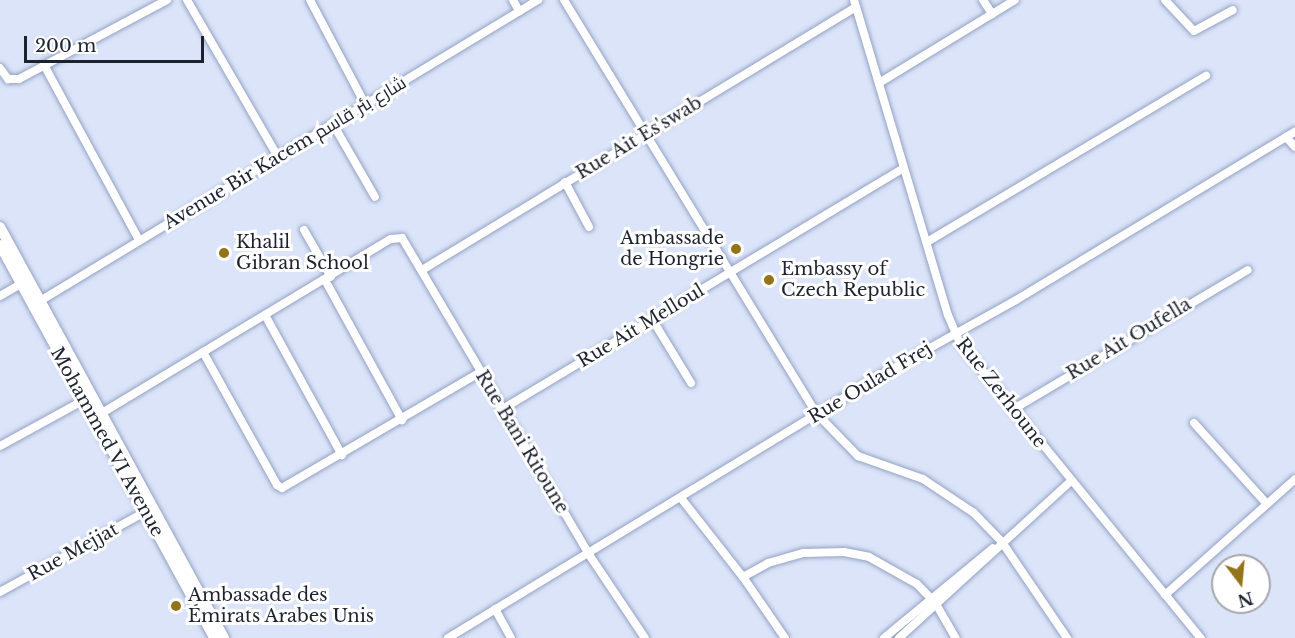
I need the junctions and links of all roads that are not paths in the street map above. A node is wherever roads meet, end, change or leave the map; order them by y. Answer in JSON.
{"nodes":[{"id":1,"x":167,"y":0,"type":"edge"},
{"id":2,"x":187,"y":0,"type":"edge"},
{"id":3,"x":310,"y":0,"type":"edge"},
{"id":4,"x":513,"y":0,"type":"edge"},
{"id":5,"x":538,"y":0,"type":"edge"},
{"id":6,"x":564,"y":0,"type":"edge"},
{"id":7,"x":983,"y":0,"type":"edge"},
{"id":8,"x":1015,"y":0,"type":"edge"},
{"id":9,"x":1165,"y":0,"type":"edge"},
{"id":10,"x":855,"y":3,"type":"edge"},
{"id":11,"x":1233,"y":10,"type":"dead end"},
{"id":12,"x":519,"y":11,"type":"junction"},
{"id":13,"x":992,"y":14,"type":"junction"},
{"id":14,"x":44,"y":65,"type":"junction"},
{"id":15,"x":0,"y":68,"type":"edge"},
{"id":16,"x":1206,"y":76,"type":"dead end"},
{"id":17,"x":879,"y":83,"type":"junction"},
{"id":18,"x":365,"y":104,"type":"junction"},
{"id":19,"x":333,"y":124,"type":"junction"},
{"id":20,"x":1295,"y":132,"type":"edge"},
{"id":21,"x":646,"y":134,"type":"junction"},
{"id":22,"x":1286,"y":137,"type":"junction"},
{"id":23,"x":1295,"y":147,"type":"edge"},
{"id":24,"x":278,"y":157,"type":"junction"},
{"id":25,"x":904,"y":168,"type":"junction"},
{"id":26,"x":565,"y":182,"type":"junction"},
{"id":27,"x":375,"y":197,"type":"dead end"},
{"id":28,"x":0,"y":226,"type":"edge"},
{"id":29,"x":589,"y":227,"type":"dead end"},
{"id":30,"x":304,"y":230,"type":"dead end"},
{"id":31,"x":139,"y":240,"type":"junction"},
{"id":32,"x":927,"y":242,"type":"junction"},
{"id":33,"x":0,"y":245,"type":"edge"},
{"id":34,"x":422,"y":270,"type":"junction"},
{"id":35,"x":1248,"y":270,"type":"dead end"},
{"id":36,"x":730,"y":272,"type":"junction"},
{"id":37,"x":328,"y":278,"type":"junction"},
{"id":38,"x":21,"y":284,"type":"junction"},
{"id":39,"x":0,"y":296,"type":"edge"},
{"id":40,"x":36,"y":303,"type":"junction"},
{"id":41,"x":265,"y":315,"type":"junction"},
{"id":42,"x":652,"y":319,"type":"junction"},
{"id":43,"x":956,"y":334,"type":"junction"},
{"id":44,"x":203,"y":352,"type":"junction"},
{"id":45,"x":479,"y":373,"type":"junction"},
{"id":46,"x":691,"y":383,"type":"dead end"},
{"id":47,"x":84,"y":400,"type":"junction"},
{"id":48,"x":501,"y":410,"type":"junction"},
{"id":49,"x":1012,"y":410,"type":"junction"},
{"id":50,"x":102,"y":413,"type":"junction"},
{"id":51,"x":817,"y":414,"type":"junction"},
{"id":52,"x":402,"y":420,"type":"junction"},
{"id":53,"x":1194,"y":423,"type":"dead end"},
{"id":54,"x":0,"y":446,"type":"edge"},
{"id":55,"x":342,"y":455,"type":"junction"},
{"id":56,"x":1295,"y":479,"type":"edge"},
{"id":57,"x":1071,"y":481,"type":"junction"},
{"id":58,"x":681,"y":498,"type":"junction"},
{"id":59,"x":1267,"y":504,"type":"junction"},
{"id":60,"x":145,"y":512,"type":"junction"},
{"id":61,"x":999,"y":545,"type":"junction"},
{"id":62,"x":588,"y":553,"type":"junction"},
{"id":63,"x":743,"y":577,"type":"junction"},
{"id":64,"x":0,"y":592,"type":"edge"},
{"id":65,"x":1165,"y":595,"type":"junction"},
{"id":66,"x":934,"y":601,"type":"junction"},
{"id":67,"x":495,"y":609,"type":"junction"},
{"id":68,"x":214,"y":638,"type":"edge"},
{"id":69,"x":224,"y":638,"type":"edge"},
{"id":70,"x":448,"y":638,"type":"edge"},
{"id":71,"x":511,"y":638,"type":"edge"},
{"id":72,"x":645,"y":638,"type":"edge"},
{"id":73,"x":785,"y":638,"type":"edge"},
{"id":74,"x":884,"y":638,"type":"edge"},
{"id":75,"x":899,"y":638,"type":"edge"},
{"id":76,"x":956,"y":638,"type":"edge"},
{"id":77,"x":1067,"y":638,"type":"edge"},
{"id":78,"x":1201,"y":638,"type":"edge"}],
"edges":[{"from":1,"to":14,"type":"street"},
{"from":2,"to":24,"type":"street"},
{"from":3,"to":18,"type":"street"},
{"from":4,"to":12,"type":"street"},
{"from":5,"to":12,"type":"street","name":"Avenue Bir Kacem شارع بئر قاسم"},
{"from":6,"to":21,"type":"street"},
{"from":7,"to":13,"type":"street"},
{"from":8,"to":13,"type":"street"},
{"from":9,"to":11,"type":"street"},
{"from":10,"to":17,"type":"street","name":"Rue Zerhoune"},
{"from":10,"to":21,"type":"street","name":"Rue Ait Es'swab"},
{"from":12,"to":18,"type":"street","name":"Avenue Bir Kacem شارع بئر قاسم"},
{"from":13,"to":17,"type":"street"},
{"from":14,"to":15,"type":"street"},
{"from":14,"to":31,"type":"street"},
{"from":16,"to":32,"type":"street"},
{"from":17,"to":25,"type":"street","name":"Rue Zerhoune"},
{"from":18,"to":19,"type":"street","name":"Avenue Bir Kacem شارع بئر قاسم"},
{"from":19,"to":24,"type":"street","name":"Avenue Bir Kacem شارع بئر قاسم"},
{"from":19,"to":27,"type":"street"},
{"from":20,"to":22,"type":"street","name":"Rue Oulad Frej"},
{"from":21,"to":26,"type":"street","name":"Rue Ait Es'swab"},
{"from":21,"to":36,"type":"street"},
{"from":22,"to":23,"type":"street"},
{"from":22,"to":43,"type":"street","name":"Rue Oulad Frej"},
{"from":24,"to":31,"type":"street","name":"Avenue Bir Kacem شارع بئر قاسم"},
{"from":25,"to":32,"type":"street","name":"Rue Zerhoune"},
{"from":25,"to":36,"type":"street","name":"Rue Ait Melloul"},
{"from":26,"to":29,"type":"street"},
{"from":26,"to":34,"type":"street","name":"Rue Ait Es'swab"},
{"from":28,"to":40,"type":"main road"},
{"from":30,"to":37,"type":"street"},
{"from":31,"to":40,"type":"street","name":"Avenue Bir Kacem شارع بئر قاسم"},
{"from":32,"to":43,"type":"street","name":"Rue Zerhoune"},
{"from":33,"to":38,"type":"main road","name":"Mohammed VI Avenue"},
{"from":34,"to":37,"type":"street","name":"Rue Bani Ritoune"},
{"from":34,"to":45,"type":"street","name":"Rue Bani Ritoune"},
{"from":35,"to":49,"type":"street","name":"Rue Ait Oufella"},
{"from":36,"to":42,"type":"street","name":"Rue Ait Melloul"},
{"from":36,"to":51,"type":"street"},
{"from":37,"to":41,"type":"street"},
{"from":37,"to":52,"type":"street"},
{"from":38,"to":39,"type":"street"},
{"from":38,"to":40,"type":"main road","name":"Mohammed VI Avenue"},
{"from":40,"to":47,"type":"main road","name":"Mohammed VI Avenue"},
{"from":40,"to":50,"type":"main road"},
{"from":41,"to":44,"type":"street"},
{"from":41,"to":55,"type":"street"},
{"from":42,"to":46,"type":"street"},
{"from":42,"to":48,"type":"street","name":"Rue Ait Melloul"},
{"from":43,"to":49,"type":"street","name":"Rue Zerhoune"},
{"from":43,"to":51,"type":"street","name":"Rue Oulad Frej"},
{"from":44,"to":50,"type":"street"},
{"from":44,"to":55,"type":"street"},
{"from":45,"to":48,"type":"street","name":"Rue Bani Ritoune"},
{"from":45,"to":52,"type":"street"},
{"from":47,"to":54,"type":"street"},
{"from":47,"to":60,"type":"main road","name":"Mohammed VI Avenue"},
{"from":48,"to":62,"type":"street","name":"Rue Bani Ritoune"},
{"from":49,"to":57,"type":"street","name":"Rue Zerhoune"},
{"from":50,"to":69,"type":"main road"},
{"from":51,"to":58,"type":"street","name":"Rue Oulad Frej"},
{"from":51,"to":61,"type":"street"},
{"from":52,"to":55,"type":"street"},
{"from":53,"to":59,"type":"street"},
{"from":56,"to":59,"type":"street"},
{"from":57,"to":61,"type":"street"},
{"from":57,"to":65,"type":"street","name":"Rue Zerhoune"},
{"from":58,"to":62,"type":"street","name":"Rue Oulad Frej"},
{"from":58,"to":63,"type":"street"},
{"from":59,"to":65,"type":"street"},
{"from":60,"to":64,"type":"street","name":"Rue Mejjat"},
{"from":60,"to":68,"type":"main road","name":"Mohammed VI Avenue"},
{"from":61,"to":66,"type":"street"},
{"from":61,"to":77,"type":"street"},
{"from":62,"to":67,"type":"street","name":"Rue Oulad Frej"},
{"from":62,"to":72,"type":"street","name":"Rue Bani Ritoune"},
{"from":63,"to":66,"type":"street"},
{"from":63,"to":73,"type":"street"},
{"from":65,"to":78,"type":"street","name":"Rue Zerhoune"},
{"from":66,"to":74,"type":"street"},
{"from":66,"to":75,"type":"street"},
{"from":66,"to":76,"type":"street"},
{"from":67,"to":70,"type":"street","name":"Rue Oulad Frej"},
{"from":67,"to":71,"type":"street"}]}
